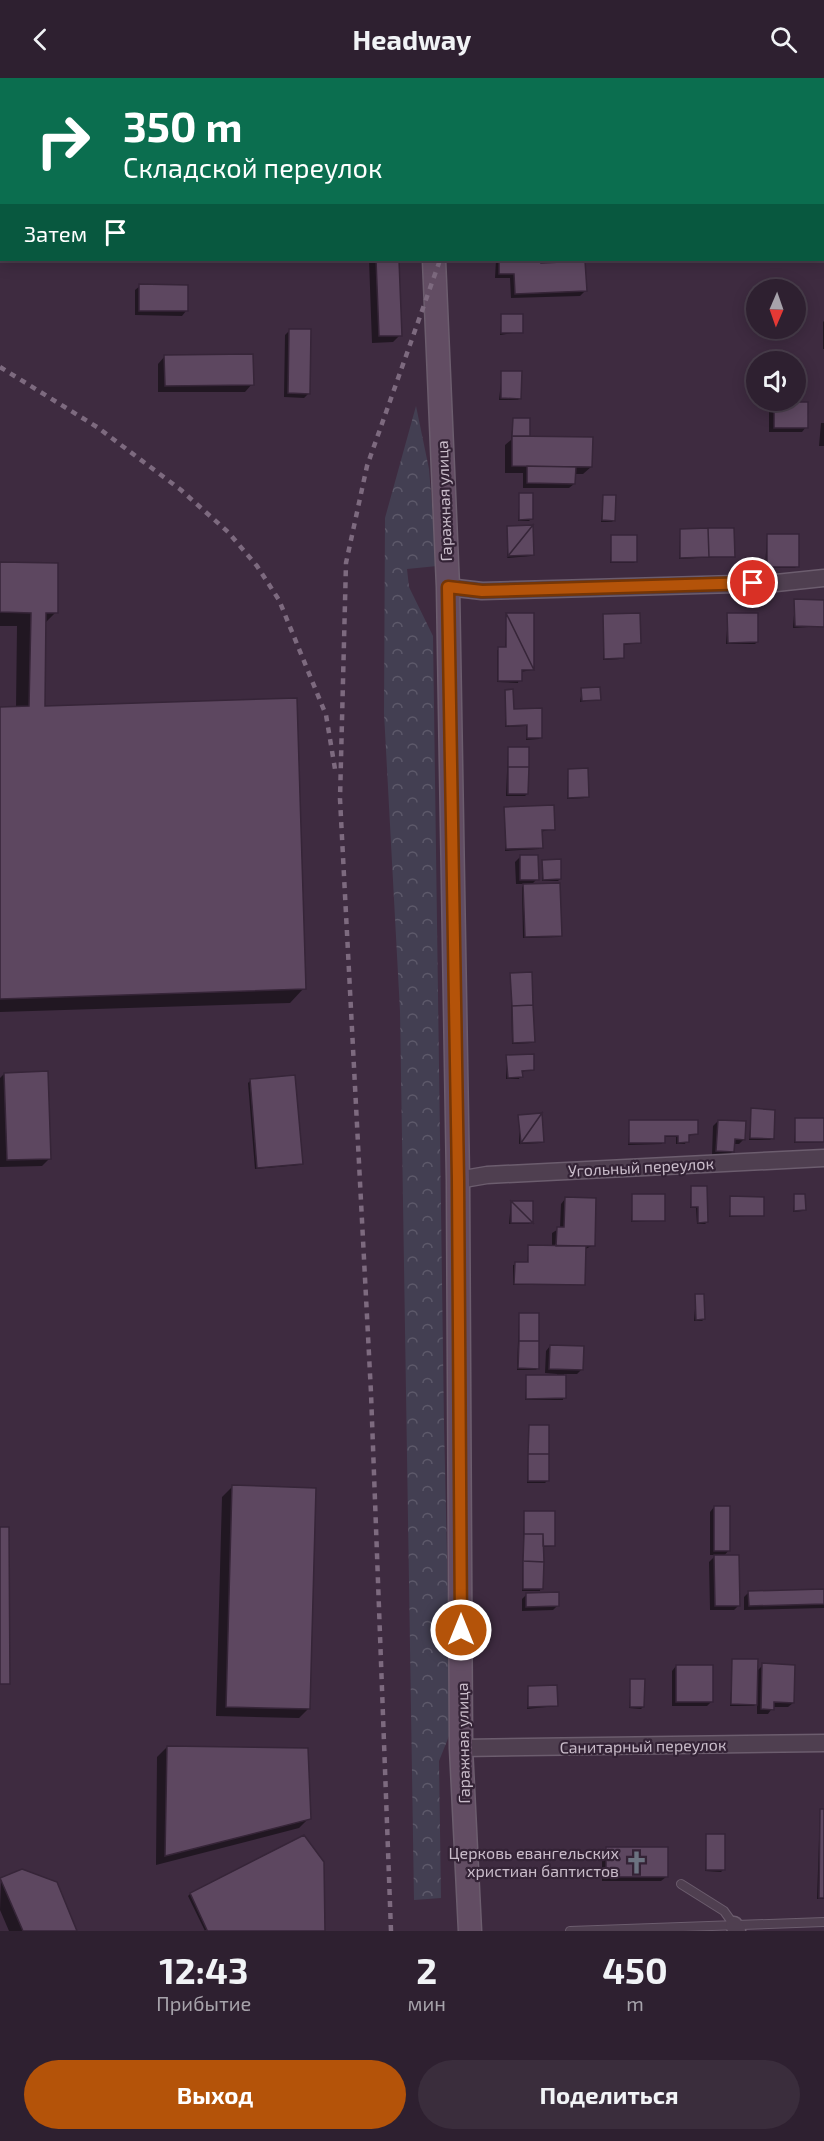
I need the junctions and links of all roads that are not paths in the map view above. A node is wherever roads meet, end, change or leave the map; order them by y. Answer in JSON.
{"nodes":[{"id":1,"x":434,"y":261,"type":"edge"},
{"id":2,"x":824,"y":578,"type":"edge"},
{"id":3,"x":448,"y":587,"type":"junction"},
{"id":4,"x":824,"y":1158,"type":"edge"},
{"id":5,"x":458,"y":1180,"type":"junction"},
{"id":6,"x":824,"y":1743,"type":"edge"},
{"id":7,"x":461,"y":1748,"type":"junction"},
{"id":8,"x":681,"y":1884,"type":"dead end"},
{"id":9,"x":824,"y":1922,"type":"edge"},
{"id":10,"x":736,"y":1928,"type":"edge"},
{"id":11,"x":470,"y":1931,"type":"edge"},
{"id":12,"x":570,"y":1931,"type":"edge"}],
"edges":[{"from":1,"to":3,"type":"street","name":"Гаражная улица"},
{"from":2,"to":3,"type":"street"},
{"from":3,"to":5,"type":"street","name":"Гаражная улица"},
{"from":4,"to":5,"type":"street","name":"Угольный переулок"},
{"from":5,"to":7,"type":"street","name":"Гаражная улица"},
{"from":6,"to":7,"type":"street","name":"Санитарный переулок"},
{"from":7,"to":11,"type":"street","name":"Гаражная улица"},
{"from":8,"to":10,"type":"lane"},
{"from":9,"to":10,"type":"lane"},
{"from":10,"to":12,"type":"lane"}]}
